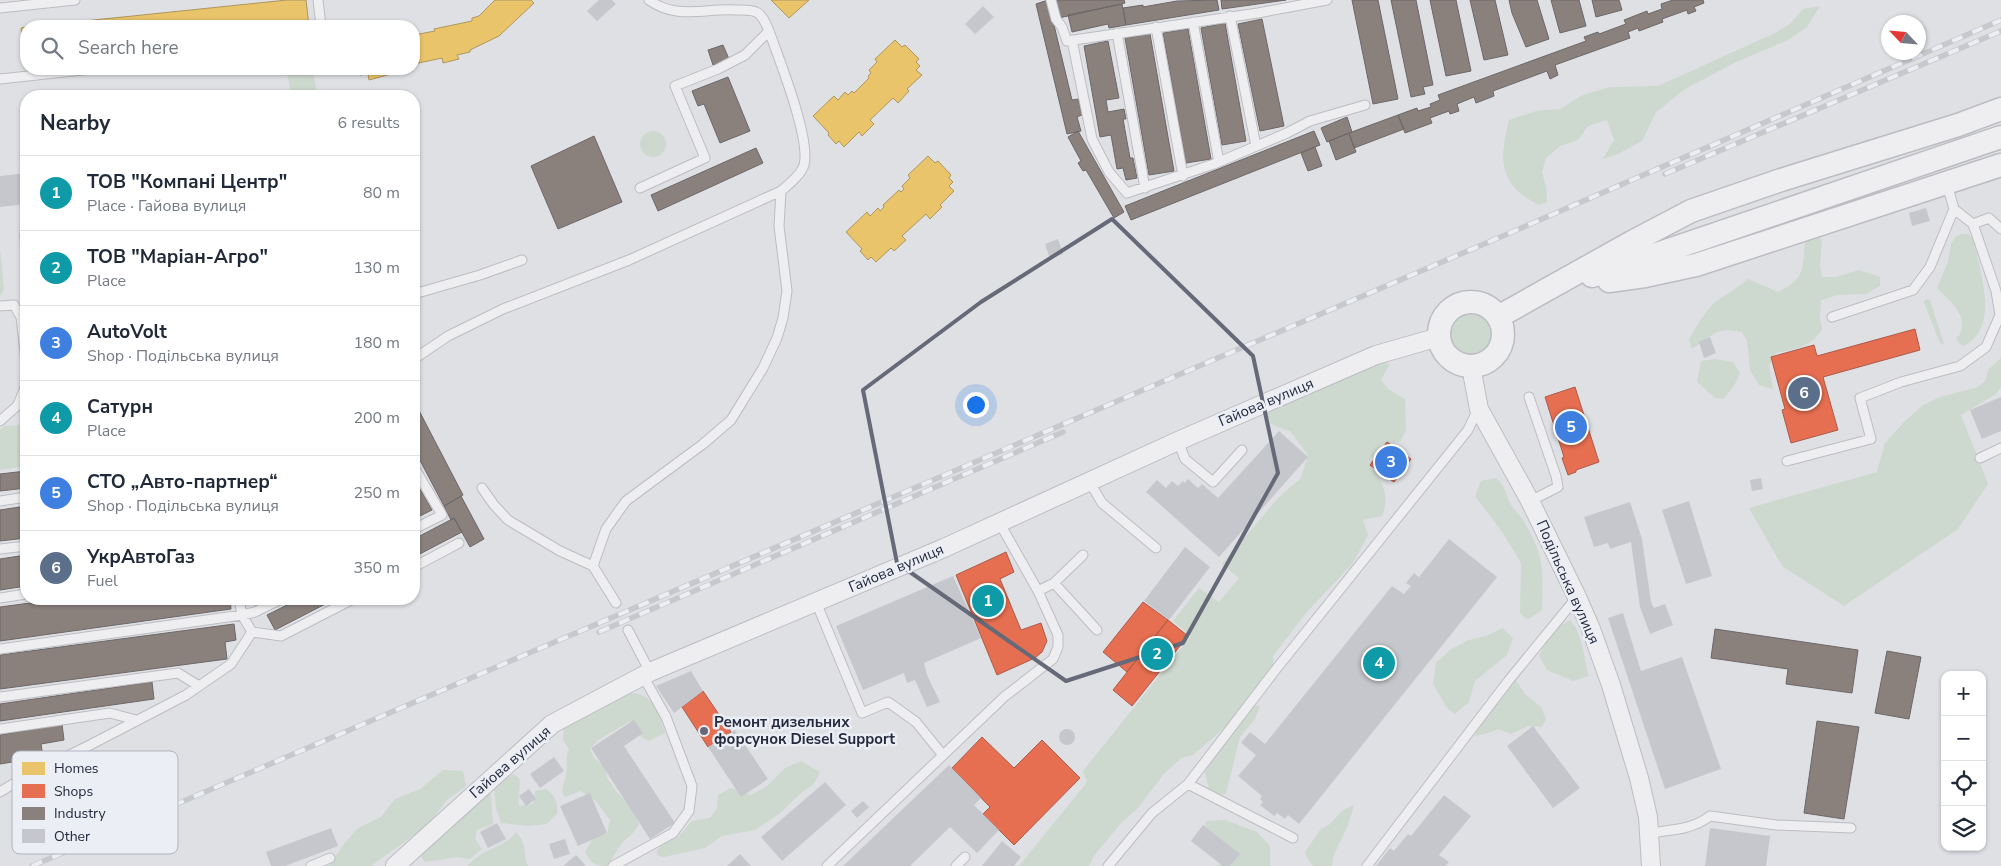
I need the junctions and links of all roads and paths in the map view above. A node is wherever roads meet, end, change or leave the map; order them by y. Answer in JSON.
{"nodes":[{"id":1,"x":76,"y":0,"type":"edge"},
{"id":2,"x":318,"y":0,"type":"edge"},
{"id":3,"x":649,"y":0,"type":"edge"},
{"id":4,"x":1052,"y":0,"type":"edge"},
{"id":5,"x":1327,"y":0,"type":"edge"},
{"id":6,"x":0,"y":8,"type":"edge"},
{"id":7,"x":1230,"y":16,"type":"junction"},
{"id":8,"x":320,"y":20,"type":"edge"},
{"id":9,"x":1194,"y":22,"type":"junction"},
{"id":10,"x":1156,"y":27,"type":"junction"},
{"id":11,"x":770,"y":31,"type":"junction"},
{"id":12,"x":1117,"y":33,"type":"junction"},
{"id":13,"x":1072,"y":40,"type":"junction"},
{"id":14,"x":37,"y":75,"type":"edge"},
{"id":15,"x":0,"y":79,"type":"edge"},
{"id":16,"x":1365,"y":105,"type":"dead end"},
{"id":17,"x":2001,"y":110,"type":"edge"},
{"id":18,"x":2001,"y":138,"type":"edge"},
{"id":19,"x":1256,"y":146,"type":"junction"},
{"id":20,"x":1219,"y":162,"type":"junction"},
{"id":21,"x":2001,"y":165,"type":"edge"},
{"id":22,"x":1183,"y":176,"type":"junction"},
{"id":23,"x":1947,"y":183,"type":"junction"},
{"id":24,"x":640,"y":188,"type":"dead end"},
{"id":25,"x":1145,"y":188,"type":"junction"},
{"id":26,"x":781,"y":191,"type":"junction"},
{"id":27,"x":1954,"y":209,"type":"junction"},
{"id":28,"x":1973,"y":224,"type":"junction"},
{"id":29,"x":2001,"y":228,"type":"edge"},
{"id":30,"x":522,"y":260,"type":"dead end"},
{"id":31,"x":1551,"y":289,"type":"junction"},
{"id":32,"x":420,"y":292,"type":"edge"},
{"id":33,"x":0,"y":306,"type":"edge"},
{"id":34,"x":20,"y":315,"type":"edge"},
{"id":35,"x":1498,"y":317,"type":"junction"},
{"id":36,"x":1832,"y":317,"type":"dead end"},
{"id":37,"x":1439,"y":337,"type":"junction"},
{"id":38,"x":420,"y":354,"type":"edge"},
{"id":39,"x":1471,"y":367,"type":"junction"},
{"id":40,"x":1529,"y":397,"type":"dead end"},
{"id":41,"x":20,"y":400,"type":"edge"},
{"id":42,"x":1479,"y":409,"type":"junction"},
{"id":43,"x":0,"y":421,"type":"edge"},
{"id":44,"x":1178,"y":441,"type":"junction"},
{"id":45,"x":2001,"y":448,"type":"edge"},
{"id":46,"x":1242,"y":450,"type":"dead end"},
{"id":47,"x":1980,"y":458,"type":"dead end"},
{"id":48,"x":1787,"y":461,"type":"dead end"},
{"id":49,"x":420,"y":481,"type":"edge"},
{"id":50,"x":1089,"y":481,"type":"junction"},
{"id":51,"x":482,"y":488,"type":"dead end"},
{"id":52,"x":20,"y":498,"type":"edge"},
{"id":53,"x":0,"y":501,"type":"edge"},
{"id":54,"x":1530,"y":501,"type":"junction"},
{"id":55,"x":999,"y":522,"type":"junction"},
{"id":56,"x":420,"y":526,"type":"edge"},
{"id":57,"x":460,"y":543,"type":"dead end"},
{"id":58,"x":20,"y":547,"type":"edge"},
{"id":59,"x":1156,"y":548,"type":"dead end"},
{"id":60,"x":0,"y":549,"type":"edge"},
{"id":61,"x":1082,"y":555,"type":"dead end"},
{"id":62,"x":420,"y":564,"type":"edge"},
{"id":63,"x":593,"y":566,"type":"junction"},
{"id":64,"x":1054,"y":583,"type":"junction"},
{"id":65,"x":1038,"y":591,"type":"junction"},
{"id":66,"x":20,"y":595,"type":"edge"},
{"id":67,"x":1577,"y":597,"type":"junction"},
{"id":68,"x":0,"y":598,"type":"edge"},
{"id":69,"x":816,"y":602,"type":"junction"},
{"id":70,"x":616,"y":603,"type":"dead end"},
{"id":71,"x":240,"y":605,"type":"edge"},
{"id":72,"x":269,"y":605,"type":"edge"},
{"id":73,"x":341,"y":605,"type":"edge"},
{"id":74,"x":242,"y":615,"type":"junction"},
{"id":75,"x":628,"y":630,"type":"dead end"},
{"id":76,"x":1097,"y":630,"type":"dead end"},
{"id":77,"x":252,"y":632,"type":"junction"},
{"id":78,"x":0,"y":649,"type":"edge"},
{"id":79,"x":646,"y":674,"type":"junction"},
{"id":80,"x":199,"y":686,"type":"junction"},
{"id":81,"x":0,"y":697,"type":"edge"},
{"id":82,"x":136,"y":720,"type":"junction"},
{"id":83,"x":0,"y":729,"type":"edge"},
{"id":84,"x":78,"y":751,"type":"edge"},
{"id":85,"x":942,"y":754,"type":"junction"},
{"id":86,"x":1188,"y":784,"type":"junction"},
{"id":87,"x":12,"y":785,"type":"edge"},
{"id":88,"x":0,"y":792,"type":"edge"},
{"id":89,"x":1850,"y":828,"type":"dead end"},
{"id":90,"x":1649,"y":833,"type":"junction"},
{"id":91,"x":1293,"y":838,"type":"dead end"},
{"id":92,"x":330,"y":858,"type":"dead end"},
{"id":93,"x":965,"y":858,"type":"dead end"},
{"id":94,"x":400,"y":864,"type":"edge"},
{"id":95,"x":311,"y":866,"type":"edge"},
{"id":96,"x":613,"y":866,"type":"edge"},
{"id":97,"x":827,"y":866,"type":"edge"},
{"id":98,"x":956,"y":866,"type":"edge"},
{"id":99,"x":1108,"y":866,"type":"edge"},
{"id":100,"x":1367,"y":866,"type":"edge"},
{"id":101,"x":1651,"y":866,"type":"edge"}],
"edges":[{"from":1,"to":6,"type":"lane"},
{"from":2,"to":8,"type":"lane"},
{"from":3,"to":11,"type":"lane"},
{"from":4,"to":13,"type":"lane"},
{"from":5,"to":7,"type":"lane"},
{"from":7,"to":9,"type":"lane"},
{"from":7,"to":19,"type":"lane"},
{"from":9,"to":10,"type":"lane"},
{"from":9,"to":20,"type":"lane"},
{"from":10,"to":12,"type":"lane"},
{"from":10,"to":22,"type":"lane"},
{"from":11,"to":24,"type":"lane"},
{"from":11,"to":26,"type":"lane"},
{"from":12,"to":13,"type":"lane"},
{"from":12,"to":25,"type":"lane"},
{"from":13,"to":25,"type":"lane"},
{"from":14,"to":15,"type":"lane"},
{"from":16,"to":19,"type":"lane"},
{"from":17,"to":31,"type":"street"},
{"from":18,"to":31,"type":"street"},
{"from":19,"to":20,"type":"lane"},
{"from":20,"to":22,"type":"lane"},
{"from":21,"to":23,"type":"street"},
{"from":22,"to":25,"type":"lane"},
{"from":23,"to":27,"type":"lane"},
{"from":23,"to":31,"type":"street"},
{"from":26,"to":38,"type":"lane"},
{"from":26,"to":63,"type":"lane"},
{"from":27,"to":28,"type":"lane"},
{"from":27,"to":36,"type":"lane"},
{"from":28,"to":29,"type":"lane"},
{"from":28,"to":48,"type":"lane"},
{"from":30,"to":32,"type":"lane"},
{"from":31,"to":35,"type":"street"},
{"from":33,"to":34,"type":"lane"},
{"from":35,"to":37,"type":"street"},
{"from":35,"to":39,"type":"street"},
{"from":37,"to":39,"type":"street"},
{"from":37,"to":44,"type":"street","name":"Гайова вулиця"},
{"from":39,"to":42,"type":"street","name":"Подільська вулиця"},
{"from":40,"to":54,"type":"lane"},
{"from":41,"to":43,"type":"lane"},
{"from":42,"to":54,"type":"street","name":"Подільська вулиця"},
{"from":42,"to":86,"type":"lane"},
{"from":44,"to":46,"type":"lane"},
{"from":44,"to":50,"type":"street","name":"Гайова вулиця"},
{"from":45,"to":47,"type":"lane"},
{"from":49,"to":56,"type":"lane"},
{"from":50,"to":55,"type":"street","name":"Гайова вулиця"},
{"from":50,"to":59,"type":"lane"},
{"from":51,"to":63,"type":"lane"},
{"from":52,"to":53,"type":"lane"},
{"from":54,"to":67,"type":"street","name":"Подільська вулиця"},
{"from":55,"to":65,"type":"lane"},
{"from":55,"to":69,"type":"street","name":"Гайова вулиця"},
{"from":57,"to":62,"type":"lane"},
{"from":58,"to":60,"type":"lane"},
{"from":61,"to":64,"type":"lane"},
{"from":63,"to":70,"type":"lane"},
{"from":64,"to":65,"type":"lane"},
{"from":64,"to":76,"type":"lane"},
{"from":65,"to":85,"type":"lane"},
{"from":66,"to":68,"type":"lane"},
{"from":67,"to":90,"type":"street","name":"Подільська вулиця"},
{"from":67,"to":100,"type":"lane"},
{"from":69,"to":79,"type":"street","name":"Гайова вулиця"},
{"from":69,"to":85,"type":"lane"},
{"from":71,"to":74,"type":"lane"},
{"from":72,"to":74,"type":"lane"},
{"from":73,"to":77,"type":"lane"},
{"from":74,"to":77,"type":"lane"},
{"from":74,"to":78,"type":"lane"},
{"from":75,"to":79,"type":"lane"},
{"from":77,"to":80,"type":"lane"},
{"from":79,"to":94,"type":"street","name":"Гайова вулиця"},
{"from":79,"to":96,"type":"lane"},
{"from":80,"to":81,"type":"lane"},
{"from":80,"to":82,"type":"lane"},
{"from":82,"to":83,"type":"lane"},
{"from":82,"to":84,"type":"lane"},
{"from":85,"to":97,"type":"lane"},
{"from":86,"to":91,"type":"lane"},
{"from":86,"to":99,"type":"lane"},
{"from":87,"to":88,"type":"lane"},
{"from":89,"to":90,"type":"lane"},
{"from":90,"to":101,"type":"street","name":"Подільська вулиця"},
{"from":92,"to":95,"type":"lane"},
{"from":93,"to":98,"type":"lane"}]}
